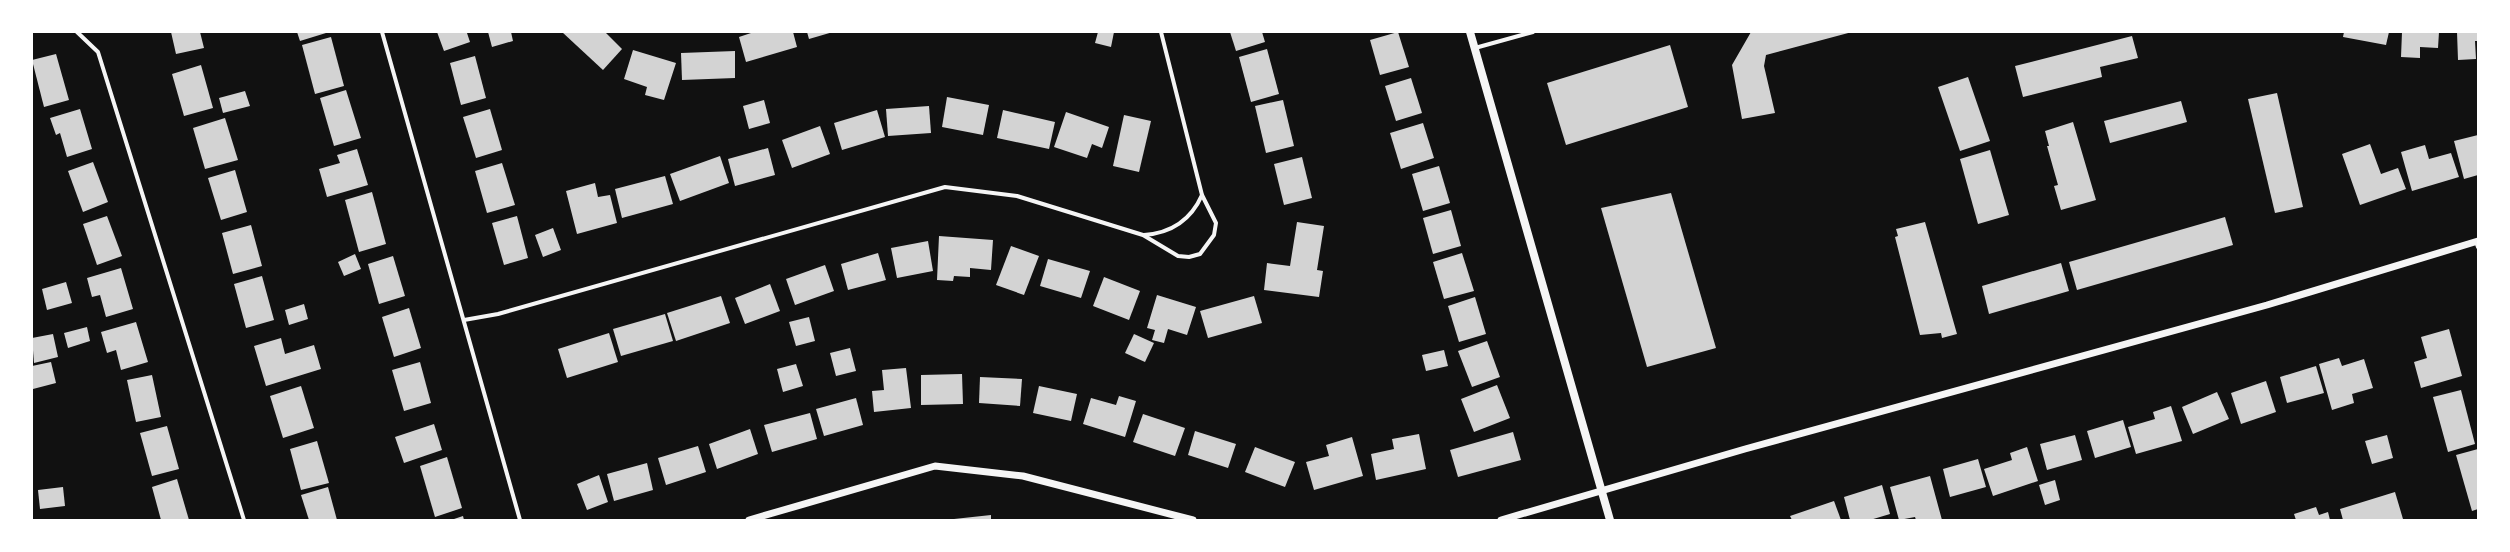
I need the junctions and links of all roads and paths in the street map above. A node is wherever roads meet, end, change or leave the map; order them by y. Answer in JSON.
{"nodes":[{"id":1,"x":77,"y":32,"type":"edge"},
{"id":2,"x":382,"y":32,"type":"edge"},
{"id":3,"x":1162,"y":32,"type":"edge"},
{"id":4,"x":1470,"y":32,"type":"edge"},
{"id":5,"x":1533,"y":32,"type":"edge"},
{"id":6,"x":1475,"y":48,"type":"junction"},
{"id":7,"x":1202,"y":195,"type":"junction"},
{"id":8,"x":1144,"y":235,"type":"junction"},
{"id":9,"x":2478,"y":243,"type":"edge"},
{"id":10,"x":464,"y":320,"type":"junction"},
{"id":11,"x":1602,"y":490,"type":"junction"},
{"id":12,"x":244,"y":520,"type":"edge"},
{"id":13,"x":520,"y":520,"type":"edge"},
{"id":14,"x":750,"y":520,"type":"edge"},
{"id":15,"x":1193,"y":520,"type":"edge"},
{"id":16,"x":1501,"y":520,"type":"edge"},
{"id":17,"x":1610,"y":520,"type":"edge"}],
"edges":[{"from":1,"to":12,"type":"street"},
{"from":2,"to":10,"type":"street"},
{"from":3,"to":7,"type":"street"},
{"from":4,"to":6,"type":"main road"},
{"from":5,"to":6,"type":"street"},
{"from":6,"to":11,"type":"main road"},
{"from":7,"to":8,"type":"street"},
{"from":7,"to":8,"type":"street"},
{"from":8,"to":10,"type":"street"},
{"from":9,"to":11,"type":"street"},
{"from":10,"to":13,"type":"street"},
{"from":11,"to":16,"type":"street"},
{"from":11,"to":17,"type":"main road"},
{"from":14,"to":15,"type":"street"}]}
